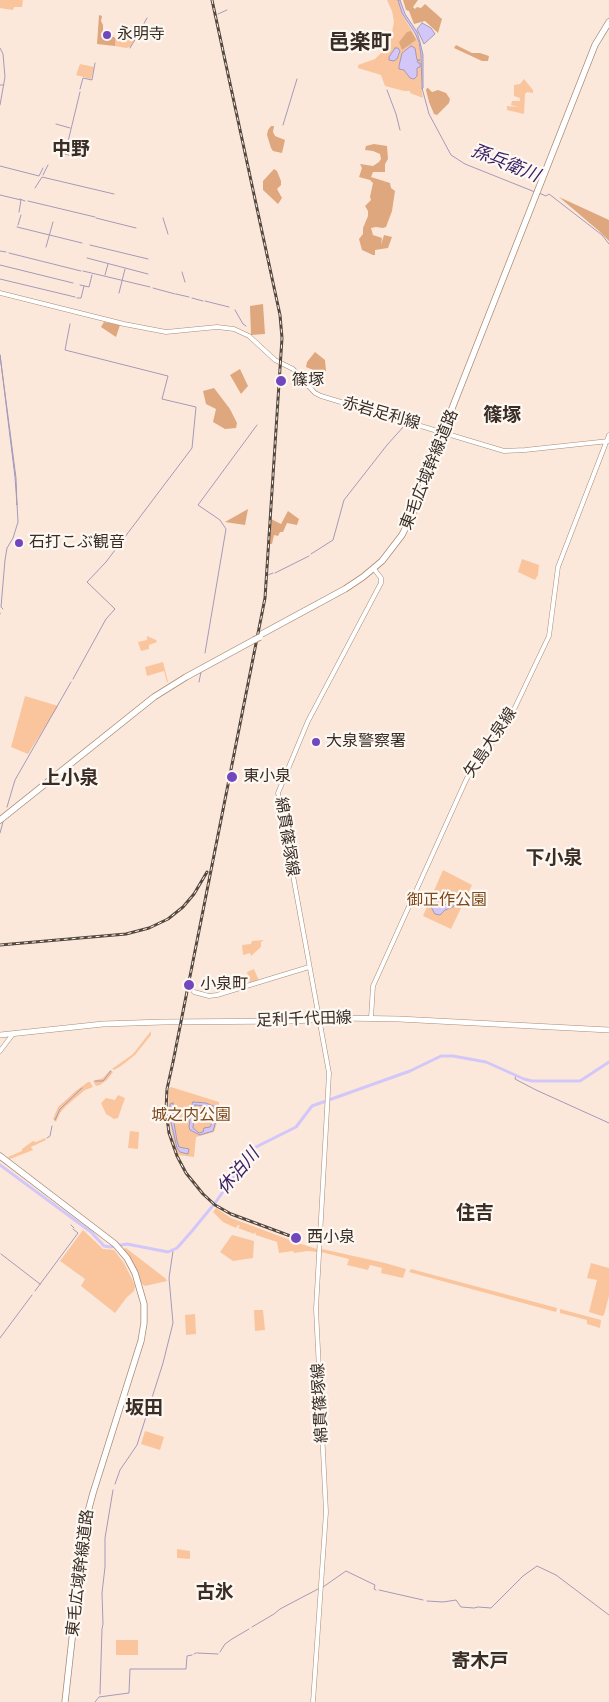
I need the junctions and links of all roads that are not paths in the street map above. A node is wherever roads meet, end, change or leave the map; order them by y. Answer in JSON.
{"nodes":[{"id":1,"x":609,"y":24,"type":"edge"},
{"id":2,"x":567,"y":125,"type":"junction"},
{"id":3,"x":558,"y":138,"type":"junction"},
{"id":4,"x":0,"y":293,"type":"edge"},
{"id":5,"x":444,"y":433,"type":"junction"},
{"id":6,"x":609,"y":435,"type":"edge"},
{"id":7,"x":608,"y":441,"type":"edge"},
{"id":8,"x":375,"y":570,"type":"junction"},
{"id":9,"x":257,"y":637,"type":"junction"},
{"id":10,"x":0,"y":816,"type":"edge"},
{"id":11,"x":0,"y":820,"type":"edge"},
{"id":12,"x":309,"y":967,"type":"junction"},
{"id":13,"x":194,"y":992,"type":"dead end"},
{"id":14,"x":371,"y":1018,"type":"junction"},
{"id":15,"x":319,"y":1019,"type":"junction"},
{"id":16,"x":609,"y":1030,"type":"edge"},
{"id":17,"x":13,"y":1034,"type":"junction"},
{"id":18,"x":0,"y":1035,"type":"edge"},
{"id":19,"x":0,"y":1051,"type":"edge"},
{"id":20,"x":0,"y":1158,"type":"edge"},
{"id":21,"x":64,"y":1702,"type":"edge"},
{"id":22,"x":313,"y":1702,"type":"edge"}],
"edges":[{"from":1,"to":2,"type":"highway","name":"東毛広域幹線道路"},
{"from":1,"to":3,"type":"highway","name":"東毛広域幹線道路"},
{"from":2,"to":3,"type":"highway"},
{"from":2,"to":5,"type":"highway","name":"東毛広域幹線道路"},
{"from":3,"to":5,"type":"highway","name":"東毛広域幹線道路"},
{"from":4,"to":5,"type":"main road","name":"赤岩足利線"},
{"from":5,"to":7,"type":"main road","name":"赤岩足利線"},
{"from":5,"to":8,"type":"highway","name":"東毛広域幹線道路"},
{"from":6,"to":7,"type":"main road","name":"矢島大泉線"},
{"from":7,"to":14,"type":"main road","name":"矢島大泉線"},
{"from":8,"to":9,"type":"highway","name":"東毛広域幹線道路"},
{"from":8,"to":12,"type":"main road","name":"綿貫篠塚線"},
{"from":9,"to":10,"type":"highway","name":"東毛広域幹線道路"},
{"from":9,"to":11,"type":"highway","name":"東毛広域幹線道路"},
{"from":12,"to":13,"type":"main road"},
{"from":12,"to":15,"type":"main road","name":"綿貫篠塚線"},
{"from":14,"to":15,"type":"main road","name":"足利千代田線"},
{"from":14,"to":16,"type":"main road","name":"足利千代田線"},
{"from":15,"to":17,"type":"main road","name":"足利千代田線"},
{"from":15,"to":22,"type":"main road","name":"綿貫篠塚線"},
{"from":17,"to":18,"type":"main road","name":"足利千代田線"},
{"from":17,"to":19,"type":"main road"},
{"from":20,"to":21,"type":"highway","name":"東毛広域幹線道路"}]}
